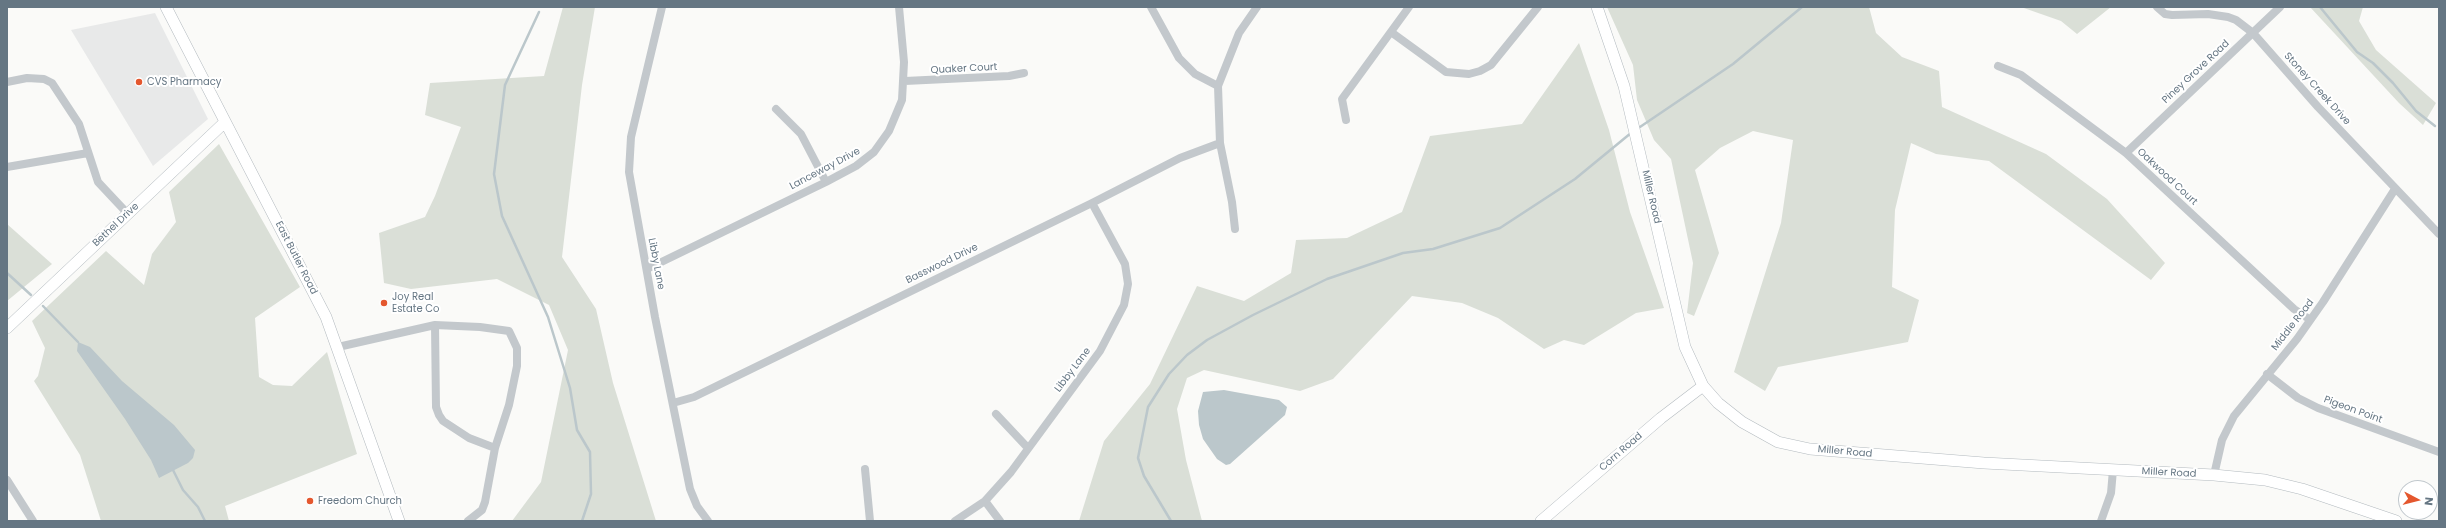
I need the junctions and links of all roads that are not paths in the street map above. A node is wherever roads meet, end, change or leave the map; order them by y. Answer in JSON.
{"nodes":[{"id":1,"x":166,"y":7,"type":"edge"},
{"id":2,"x":662,"y":7,"type":"edge"},
{"id":3,"x":899,"y":7,"type":"edge"},
{"id":4,"x":1151,"y":7,"type":"edge"},
{"id":5,"x":1257,"y":7,"type":"edge"},
{"id":6,"x":1409,"y":7,"type":"edge"},
{"id":7,"x":1538,"y":7,"type":"edge"},
{"id":8,"x":1597,"y":7,"type":"edge"},
{"id":9,"x":2157,"y":7,"type":"edge"},
{"id":10,"x":2280,"y":7,"type":"edge"},
{"id":11,"x":1391,"y":32,"type":"junction"},
{"id":12,"x":2253,"y":32,"type":"junction"},
{"id":13,"x":1998,"y":66,"type":"dead end"},
{"id":14,"x":1024,"y":73,"type":"dead end"},
{"id":15,"x":905,"y":81,"type":"junction"},
{"id":16,"x":7,"y":82,"type":"edge"},
{"id":17,"x":1218,"y":86,"type":"junction"},
{"id":18,"x":776,"y":109,"type":"dead end"},
{"id":19,"x":1346,"y":120,"type":"dead end"},
{"id":20,"x":226,"y":122,"type":"junction"},
{"id":21,"x":1220,"y":143,"type":"junction"},
{"id":22,"x":2126,"y":152,"type":"junction"},
{"id":23,"x":88,"y":153,"type":"junction"},
{"id":24,"x":7,"y":167,"type":"edge"},
{"id":25,"x":826,"y":182,"type":"junction"},
{"id":26,"x":2395,"y":189,"type":"junction"},
{"id":27,"x":1092,"y":203,"type":"junction"},
{"id":28,"x":128,"y":214,"type":"junction"},
{"id":29,"x":1235,"y":229,"type":"dead end"},
{"id":30,"x":2439,"y":234,"type":"edge"},
{"id":31,"x":647,"y":269,"type":"junction"},
{"id":32,"x":2309,"y":319,"type":"junction"},
{"id":33,"x":435,"y":325,"type":"junction"},
{"id":34,"x":7,"y":328,"type":"edge"},
{"id":35,"x":338,"y":347,"type":"junction"},
{"id":36,"x":2267,"y":374,"type":"junction"},
{"id":37,"x":1703,"y":386,"type":"junction"},
{"id":38,"x":673,"y":403,"type":"junction"},
{"id":39,"x":996,"y":414,"type":"dead end"},
{"id":40,"x":1027,"y":447,"type":"junction"},
{"id":41,"x":495,"y":448,"type":"junction"},
{"id":42,"x":2439,"y":452,"type":"edge"},
{"id":43,"x":865,"y":469,"type":"dead end"},
{"id":44,"x":2113,"y":470,"type":"junction"},
{"id":45,"x":2214,"y":475,"type":"junction"},
{"id":46,"x":7,"y":480,"type":"edge"},
{"id":47,"x":984,"y":501,"type":"junction"},
{"id":48,"x":33,"y":521,"type":"edge"},
{"id":49,"x":399,"y":521,"type":"edge"},
{"id":50,"x":468,"y":521,"type":"edge"},
{"id":51,"x":708,"y":521,"type":"edge"},
{"id":52,"x":870,"y":521,"type":"edge"},
{"id":53,"x":955,"y":521,"type":"edge"},
{"id":54,"x":1000,"y":521,"type":"edge"},
{"id":55,"x":1541,"y":521,"type":"edge"},
{"id":56,"x":2102,"y":521,"type":"edge"},
{"id":57,"x":2396,"y":521,"type":"edge"}],
"edges":[{"from":1,"to":20,"type":"street","name":"East Butler Road"},
{"from":2,"to":31,"type":"street","name":"Libby Lane"},
{"from":3,"to":15,"type":"street","name":"Lanceway Drive"},
{"from":4,"to":17,"type":"street"},
{"from":5,"to":17,"type":"street"},
{"from":6,"to":11,"type":"street"},
{"from":7,"to":11,"type":"street"},
{"from":8,"to":37,"type":"street","name":"Miller Road"},
{"from":9,"to":12,"type":"street","name":"Stoney Creek Drive"},
{"from":10,"to":12,"type":"street","name":"Piney Grove Road"},
{"from":11,"to":19,"type":"street"},
{"from":12,"to":22,"type":"street","name":"Piney Grove Road"},
{"from":12,"to":26,"type":"street","name":"Stoney Creek Drive"},
{"from":13,"to":22,"type":"street","name":"Oakwood Court"},
{"from":14,"to":15,"type":"street","name":"Quaker Court"},
{"from":15,"to":25,"type":"street","name":"Lanceway Drive"},
{"from":16,"to":23,"type":"street"},
{"from":17,"to":21,"type":"street"},
{"from":18,"to":25,"type":"street"},
{"from":20,"to":28,"type":"street","name":"Bethel Drive"},
{"from":20,"to":35,"type":"street","name":"East Butler Road"},
{"from":21,"to":27,"type":"street","name":"Basswood Drive"},
{"from":21,"to":29,"type":"street"},
{"from":22,"to":32,"type":"street","name":"Oakwood Court"},
{"from":23,"to":24,"type":"street"},
{"from":23,"to":28,"type":"street"},
{"from":25,"to":31,"type":"street","name":"Lanceway Drive"},
{"from":26,"to":30,"type":"street","name":"Stoney Creek Drive"},
{"from":26,"to":32,"type":"street","name":"Middle Road"},
{"from":27,"to":38,"type":"street","name":"Basswood Drive"},
{"from":27,"to":40,"type":"street","name":"Libby Lane"},
{"from":28,"to":34,"type":"street","name":"Bethel Drive"},
{"from":31,"to":38,"type":"street","name":"Libby Lane"},
{"from":32,"to":36,"type":"street","name":"Middle Road"},
{"from":33,"to":35,"type":"street"},
{"from":33,"to":41,"type":"street"},
{"from":33,"to":41,"type":"street"},
{"from":35,"to":49,"type":"street","name":"East Butler Road"},
{"from":36,"to":42,"type":"street","name":"Pigeon Point"},
{"from":36,"to":45,"type":"street","name":"Middle Road"},
{"from":37,"to":44,"type":"street","name":"Miller Road"},
{"from":37,"to":55,"type":"street","name":"Corn Road"},
{"from":38,"to":51,"type":"street","name":"Libby Lane"},
{"from":39,"to":40,"type":"street"},
{"from":40,"to":47,"type":"street","name":"Libby Lane"},
{"from":41,"to":50,"type":"street"},
{"from":43,"to":52,"type":"street"},
{"from":44,"to":45,"type":"street","name":"Miller Road"},
{"from":44,"to":56,"type":"street"},
{"from":45,"to":57,"type":"street","name":"Miller Road"},
{"from":46,"to":48,"type":"street"},
{"from":47,"to":53,"type":"street","name":"Libby Lane"},
{"from":47,"to":54,"type":"street"}]}
